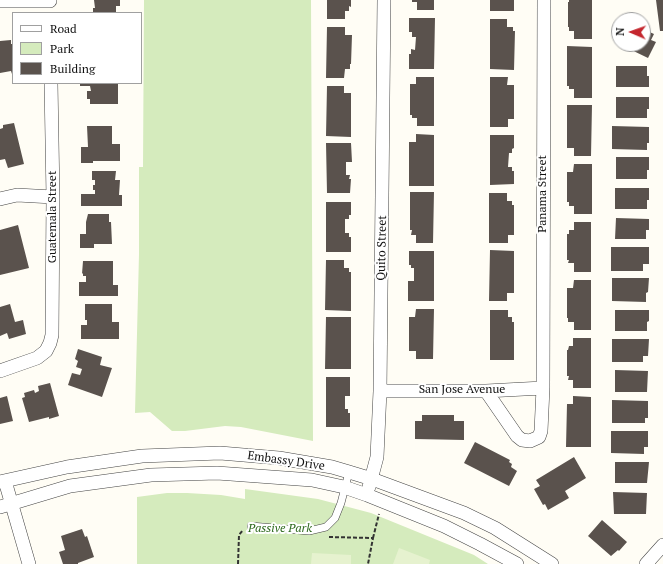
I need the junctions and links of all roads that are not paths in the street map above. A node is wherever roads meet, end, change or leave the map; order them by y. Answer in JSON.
{"nodes":[{"id":1,"x":384,"y":0,"type":"edge"},
{"id":2,"x":544,"y":0,"type":"edge"},
{"id":3,"x":0,"y":2,"type":"edge"},
{"id":4,"x":50,"y":5,"type":"edge"},
{"id":5,"x":51,"y":84,"type":"edge"},
{"id":6,"x":53,"y":197,"type":"junction"},
{"id":7,"x":0,"y":199,"type":"edge"},
{"id":8,"x":0,"y":371,"type":"edge"},
{"id":9,"x":543,"y":388,"type":"junction"},
{"id":10,"x":380,"y":391,"type":"junction"},
{"id":11,"x":486,"y":391,"type":"junction"},
{"id":12,"x":349,"y":472,"type":"junction"},
{"id":13,"x":372,"y":479,"type":"junction"},
{"id":14,"x":2,"y":482,"type":"edge"},
{"id":15,"x":344,"y":487,"type":"junction"},
{"id":16,"x":367,"y":495,"type":"junction"},
{"id":17,"x":6,"y":505,"type":"edge"},
{"id":18,"x":251,"y":526,"type":"road end"},
{"id":19,"x":663,"y":545,"type":"edge"},
{"id":20,"x":29,"y":564,"type":"edge"},
{"id":21,"x":517,"y":564,"type":"edge"},
{"id":22,"x":552,"y":564,"type":"edge"},
{"id":23,"x":646,"y":564,"type":"edge"}],
"edges":[{"from":1,"to":10,"type":"street","name":"Quito Street"},
{"from":2,"to":9,"type":"street","name":"Panama Street"},
{"from":3,"to":4,"type":"street"},
{"from":5,"to":6,"type":"street","name":"Guatemala Street"},
{"from":6,"to":7,"type":"street"},
{"from":6,"to":8,"type":"street","name":"Guatemala Street"},
{"from":9,"to":11,"type":"street","name":"San Jose Avenue"},
{"from":9,"to":11,"type":"street","name":"Panama Street"},
{"from":10,"to":11,"type":"street","name":"San Jose Avenue"},
{"from":10,"to":13,"type":"street","name":"Quito Street"},
{"from":12,"to":13,"type":"street","name":"Embassy Drive"},
{"from":12,"to":14,"type":"street","name":"Embassy Drive"},
{"from":12,"to":15,"type":"lane"},
{"from":13,"to":16,"type":"street","name":"Quito Street"},
{"from":13,"to":22,"type":"street","name":"Embassy Drive"},
{"from":14,"to":17,"type":"street"},
{"from":15,"to":16,"type":"street","name":"Embassy Drive"},
{"from":15,"to":17,"type":"street","name":"Embassy Drive"},
{"from":15,"to":18,"type":"lane"},
{"from":16,"to":21,"type":"street","name":"Embassy Drive"},
{"from":17,"to":20,"type":"street"},
{"from":19,"to":23,"type":"street"}]}
